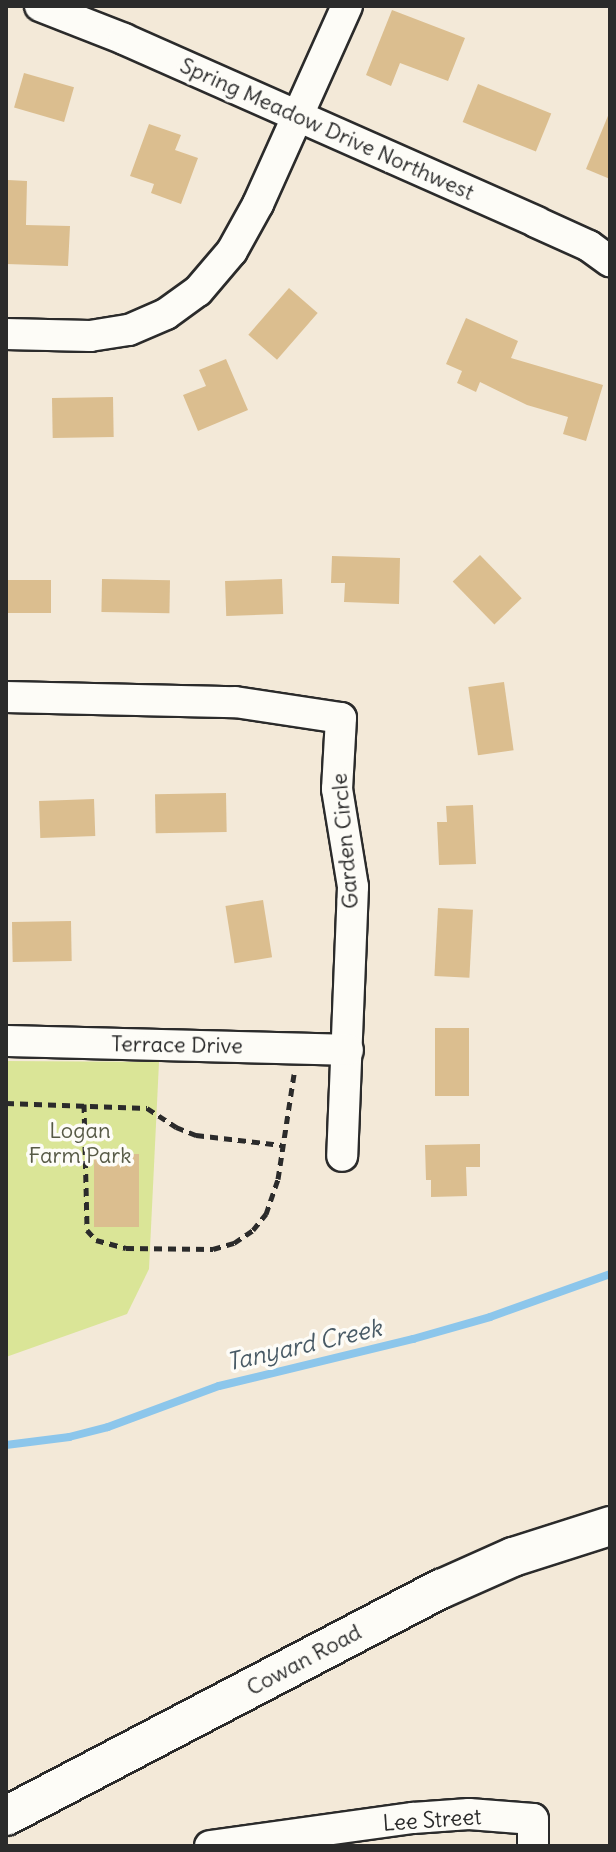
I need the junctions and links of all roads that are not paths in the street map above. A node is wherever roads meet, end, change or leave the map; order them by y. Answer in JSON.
{"nodes":[{"id":1,"x":40,"y":6,"type":"edge"},
{"id":2,"x":347,"y":6,"type":"edge"},
{"id":3,"x":296,"y":117,"type":"junction"},
{"id":4,"x":610,"y":261,"type":"edge"},
{"id":5,"x":6,"y":334,"type":"edge"},
{"id":6,"x":6,"y":697,"type":"edge"},
{"id":7,"x":6,"y":1041,"type":"edge"},
{"id":8,"x":348,"y":1050,"type":"junction"},
{"id":9,"x":342,"y":1156,"type":"dead end"},
{"id":10,"x":610,"y":1526,"type":"edge"},
{"id":11,"x":6,"y":1816,"type":"edge"},
{"id":12,"x":210,"y":1846,"type":"edge"},
{"id":13,"x":533,"y":1846,"type":"edge"}],
"edges":[{"from":1,"to":3,"type":"street","name":"Spring Meadow Drive Northwest"},
{"from":2,"to":3,"type":"street"},
{"from":3,"to":4,"type":"street","name":"Spring Meadow Drive Northwest"},
{"from":3,"to":5,"type":"street"},
{"from":6,"to":8,"type":"street","name":"Garden Circle"},
{"from":7,"to":8,"type":"street","name":"Terrace Drive"},
{"from":8,"to":9,"type":"street","name":"Garden Circle"},
{"from":10,"to":11,"type":"main road","name":"Cowan Road"},
{"from":12,"to":13,"type":"street","name":"Lee Street"}]}
